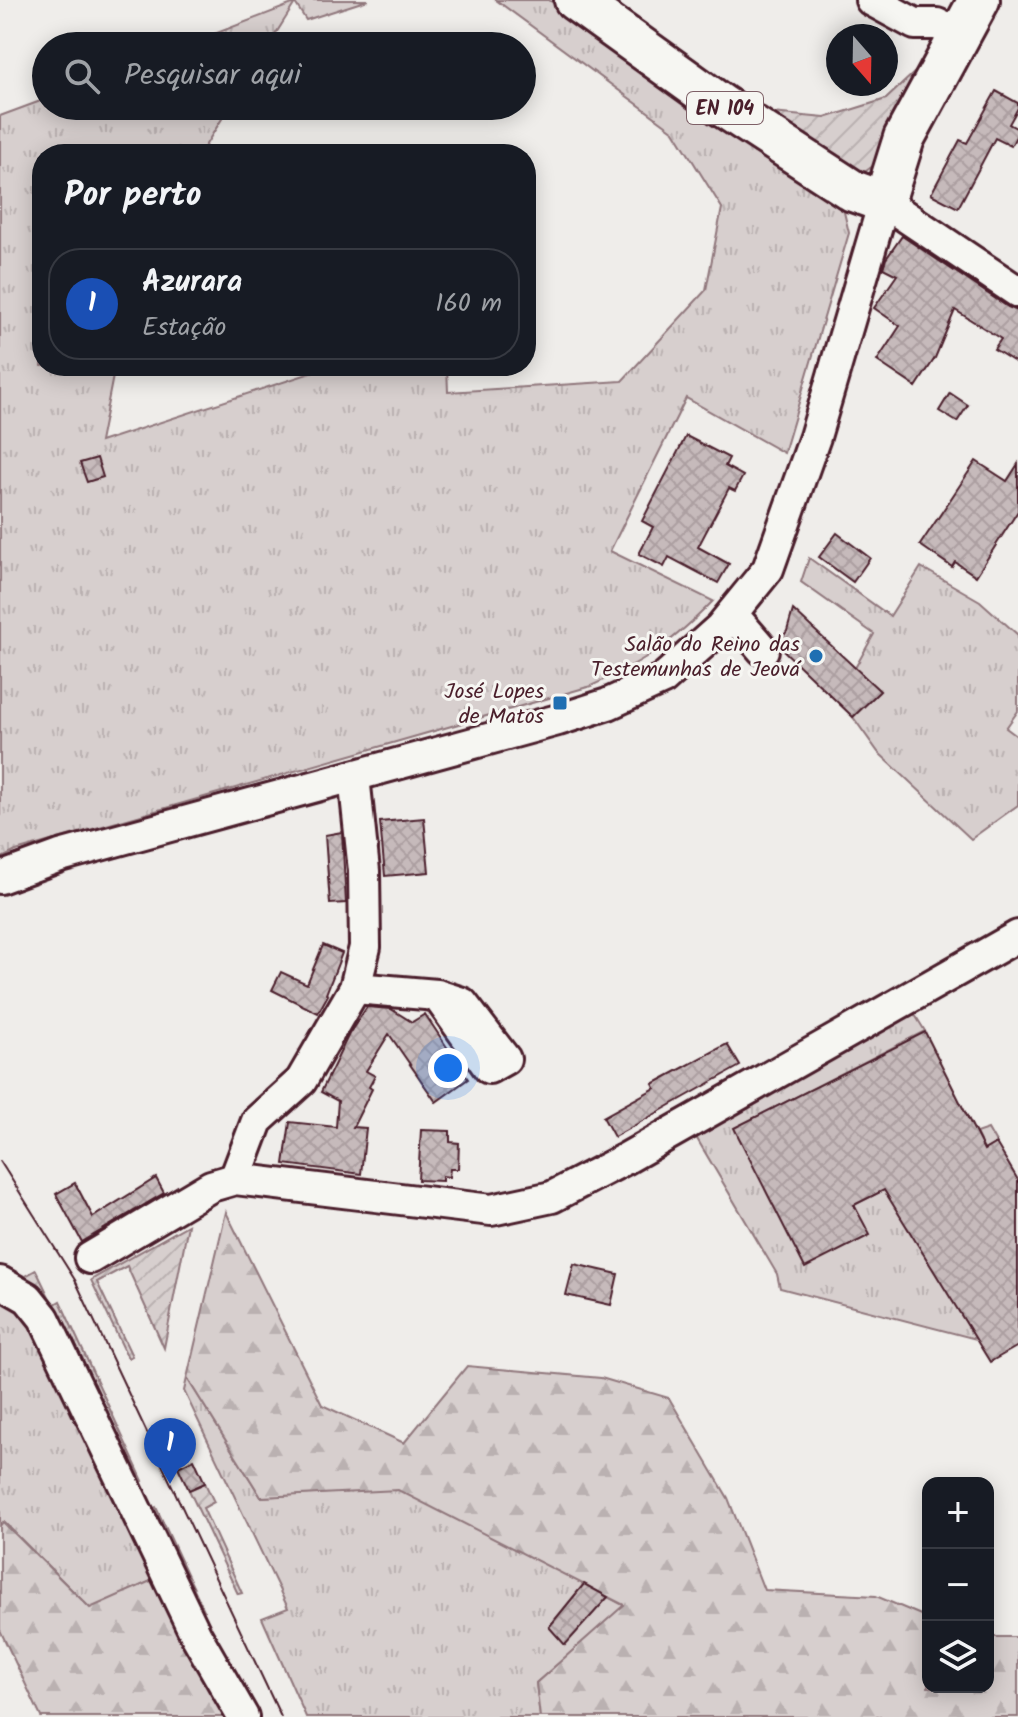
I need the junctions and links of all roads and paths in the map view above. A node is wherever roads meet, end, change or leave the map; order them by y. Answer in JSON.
{"nodes":[{"id":1,"x":575,"y":0,"type":"edge"},
{"id":2,"x":871,"y":0,"type":"edge"},
{"id":3,"x":979,"y":0,"type":"edge"},
{"id":4,"x":943,"y":20,"type":"edge"},
{"id":5,"x":884,"y":202,"type":"junction"},
{"id":6,"x":1018,"y":292,"type":"edge"},
{"id":7,"x":732,"y":614,"type":"junction"},
{"id":8,"x":763,"y":650,"type":"dead end"},
{"id":9,"x":354,"y":776,"type":"junction"},
{"id":10,"x":0,"y":878,"type":"edge"},
{"id":11,"x":1018,"y":936,"type":"edge"},
{"id":12,"x":355,"y":988,"type":"junction"},
{"id":13,"x":437,"y":995,"type":"dead end"},
{"id":14,"x":235,"y":1179,"type":"junction"},
{"id":15,"x":90,"y":1258,"type":"dead end"},
{"id":16,"x":0,"y":1282,"type":"edge"},
{"id":17,"x":243,"y":1717,"type":"edge"}],
"edges":[{"from":1,"to":5,"type":"main road","number":"EN 104"},
{"from":2,"to":4,"type":"street"},
{"from":3,"to":4,"type":"main road"},
{"from":4,"to":5,"type":"main road"},
{"from":5,"to":6,"type":"street"},
{"from":5,"to":7,"type":"street"},
{"from":7,"to":8,"type":"street"},
{"from":7,"to":9,"type":"street"},
{"from":9,"to":10,"type":"street"},
{"from":9,"to":12,"type":"street"},
{"from":11,"to":14,"type":"street"},
{"from":12,"to":13,"type":"street"},
{"from":12,"to":14,"type":"street"},
{"from":14,"to":15,"type":"street"},
{"from":16,"to":17,"type":"street"}]}
